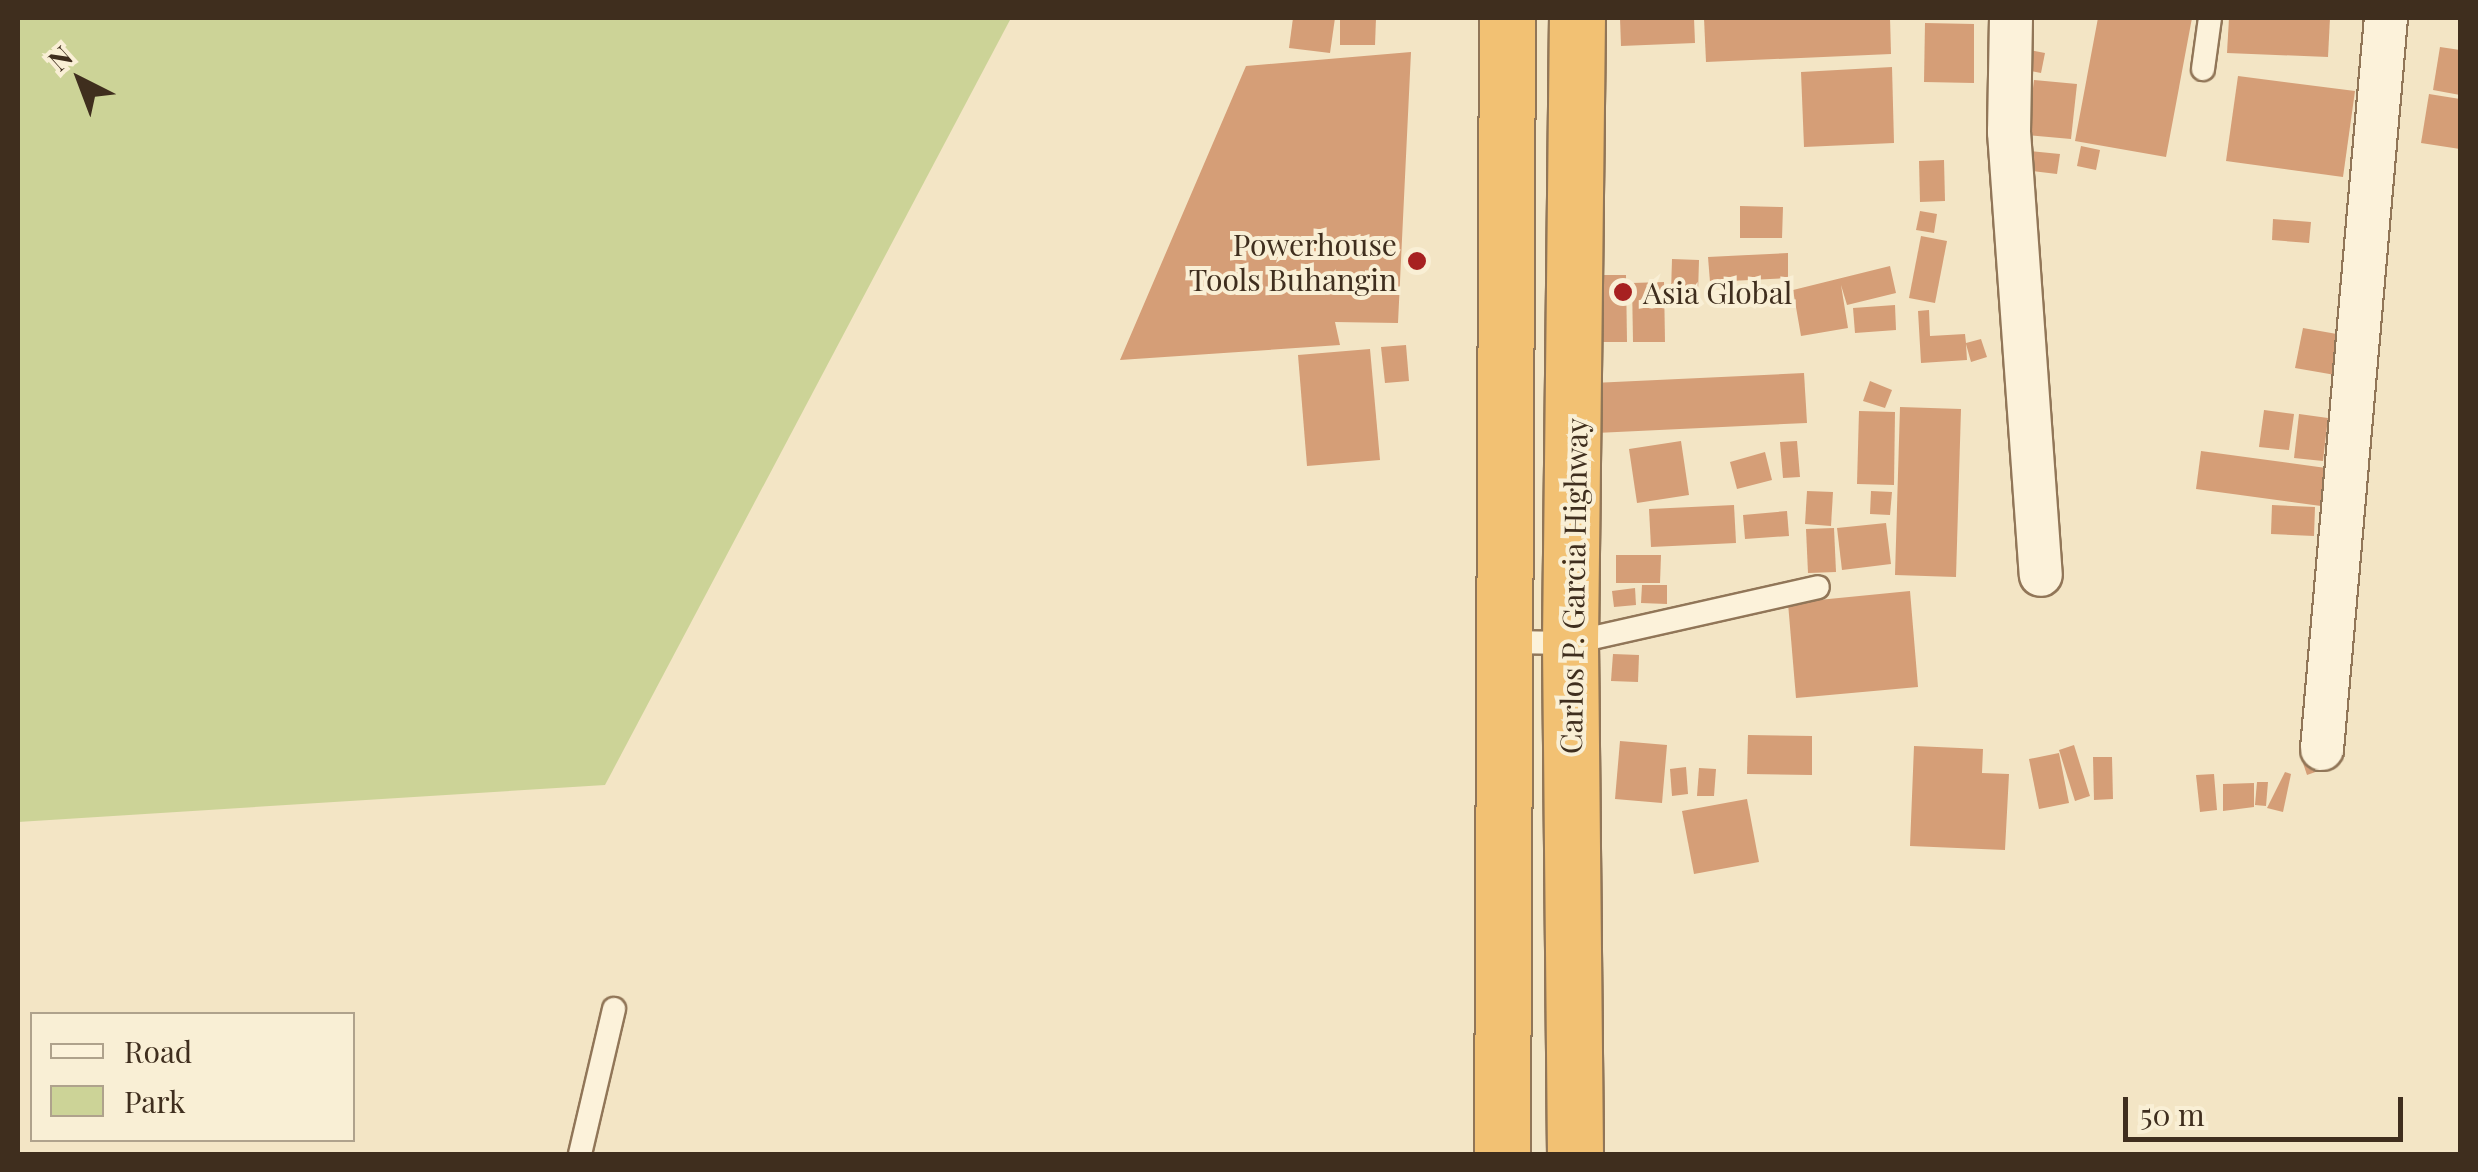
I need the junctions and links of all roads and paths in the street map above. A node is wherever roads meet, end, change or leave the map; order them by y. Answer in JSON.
{"nodes":[{"id":1,"x":1507,"y":18,"type":"edge"},
{"id":2,"x":1577,"y":18,"type":"edge"},
{"id":3,"x":2012,"y":18,"type":"edge"},
{"id":4,"x":2210,"y":18,"type":"edge"},
{"id":5,"x":2386,"y":18,"type":"edge"},
{"id":6,"x":2203,"y":69,"type":"dead end"},
{"id":7,"x":1577,"y":157,"type":"junction"},
{"id":8,"x":1506,"y":158,"type":"junction"},
{"id":9,"x":1576,"y":346,"type":"junction"},
{"id":10,"x":1506,"y":347,"type":"junction"},
{"id":11,"x":2041,"y":575,"type":"dead end"},
{"id":12,"x":1818,"y":586,"type":"dead end"},
{"id":13,"x":1507,"y":642,"type":"junction"},
{"id":14,"x":1570,"y":644,"type":"junction"},
{"id":15,"x":2322,"y":748,"type":"dead end"},
{"id":16,"x":614,"y":1009,"type":"dead end"},
{"id":17,"x":580,"y":1154,"type":"edge"},
{"id":18,"x":1502,"y":1154,"type":"edge"},
{"id":19,"x":1575,"y":1154,"type":"edge"}],
"edges":[{"from":1,"to":8,"type":"highway"},
{"from":2,"to":7,"type":"highway","name":"Carlos P. Garcia Highway"},
{"from":3,"to":11,"type":"street"},
{"from":4,"to":6,"type":"lane"},
{"from":5,"to":15,"type":"street"},
{"from":7,"to":8,"type":"highway"},
{"from":7,"to":9,"type":"highway","name":"Carlos P. Garcia Highway"},
{"from":8,"to":10,"type":"highway"},
{"from":9,"to":10,"type":"highway"},
{"from":9,"to":14,"type":"highway","name":"Carlos P. Garcia Highway"},
{"from":10,"to":13,"type":"highway"},
{"from":12,"to":14,"type":"lane"},
{"from":13,"to":14,"type":"lane"},
{"from":13,"to":18,"type":"highway"},
{"from":14,"to":19,"type":"highway","name":"Carlos P. Garcia Highway"},
{"from":16,"to":17,"type":"lane"}]}
